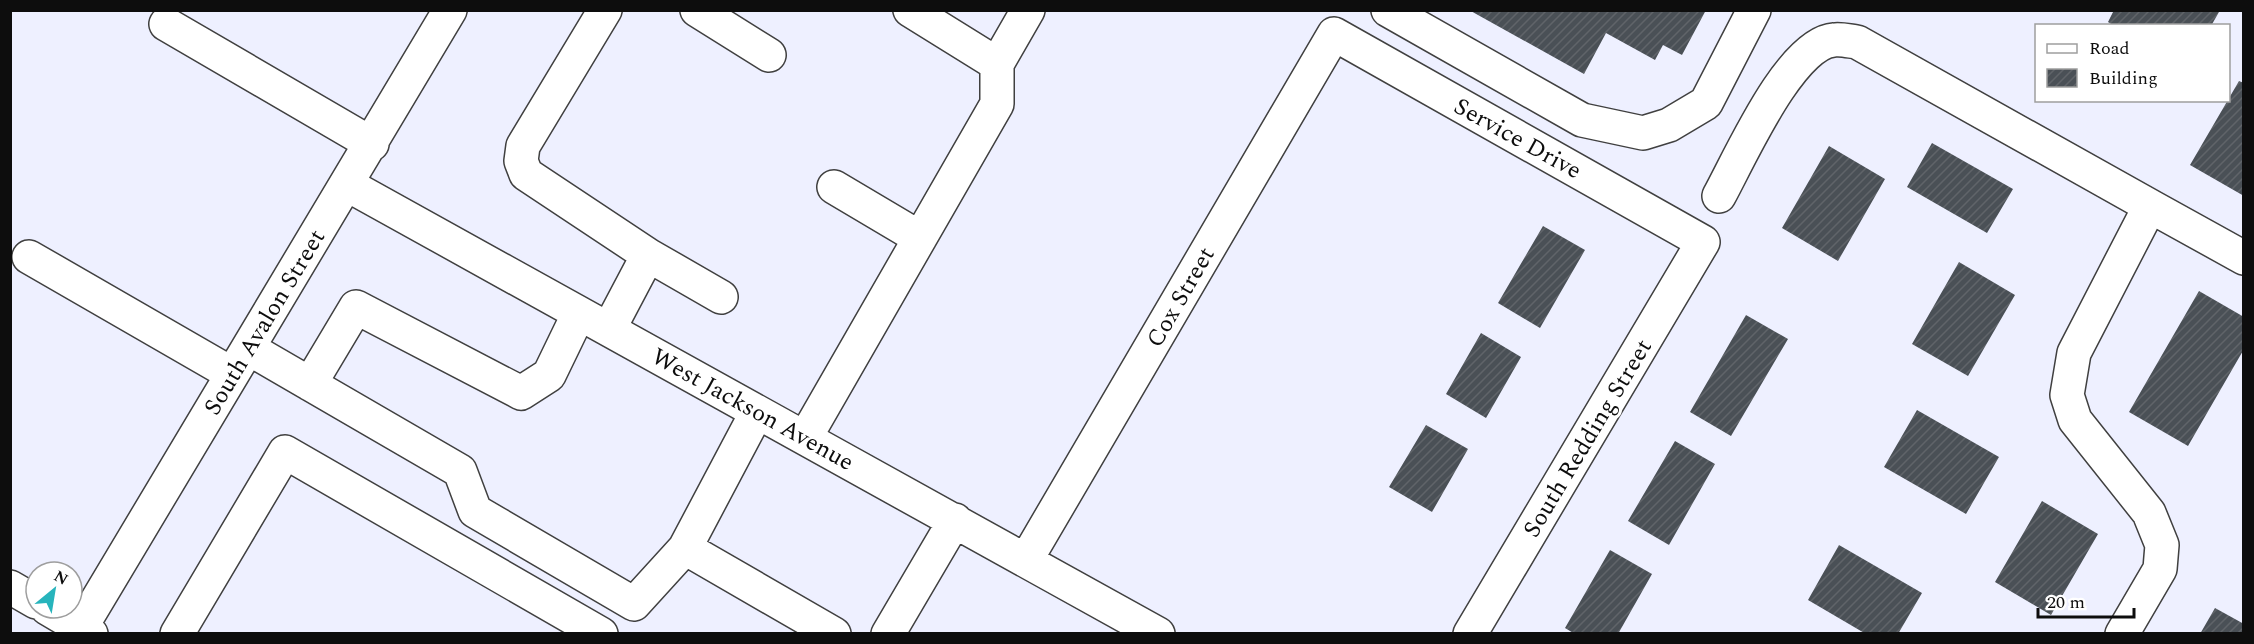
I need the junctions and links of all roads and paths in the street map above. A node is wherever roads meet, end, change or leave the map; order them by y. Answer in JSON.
{"nodes":[{"id":1,"x":450,"y":10,"type":"edge"},
{"id":2,"x":605,"y":10,"type":"edge"},
{"id":3,"x":697,"y":10,"type":"edge"},
{"id":4,"x":910,"y":10,"type":"edge"},
{"id":5,"x":1028,"y":10,"type":"edge"},
{"id":6,"x":1389,"y":10,"type":"edge"},
{"id":7,"x":1754,"y":10,"type":"edge"},
{"id":8,"x":166,"y":24,"type":"dead end"},
{"id":9,"x":1334,"y":34,"type":"joint"},
{"id":10,"x":769,"y":55,"type":"dead end"},
{"id":11,"x":997,"y":63,"type":"junction"},
{"id":12,"x":372,"y":144,"type":"junction"},
{"id":13,"x":348,"y":185,"type":"junction"},
{"id":14,"x":834,"y":187,"type":"dead end"},
{"id":15,"x":1719,"y":196,"type":"dead end"},
{"id":16,"x":2150,"y":206,"type":"junction"},
{"id":17,"x":920,"y":238,"type":"junction"},
{"id":18,"x":1703,"y":242,"type":"joint"},
{"id":19,"x":648,"y":255,"type":"junction"},
{"id":20,"x":29,"y":256,"type":"dead end"},
{"id":21,"x":2244,"y":258,"type":"edge"},
{"id":22,"x":721,"y":297,"type":"dead end"},
{"id":23,"x":579,"y":313,"type":"junction"},
{"id":24,"x":609,"y":329,"type":"junction"},
{"id":25,"x":240,"y":361,"type":"junction"},
{"id":26,"x":310,"y":384,"type":"junction"},
{"id":27,"x":757,"y":412,"type":"junction"},
{"id":28,"x":805,"y":438,"type":"junction"},
{"id":29,"x":955,"y":520,"type":"junction"},
{"id":30,"x":685,"y":548,"type":"junction"},
{"id":31,"x":1026,"y":560,"type":"junction"},
{"id":32,"x":10,"y":587,"type":"edge"},
{"id":33,"x":24,"y":595,"type":"edge"},
{"id":34,"x":66,"y":620,"type":"edge"},
{"id":35,"x":83,"y":631,"type":"edge"},
{"id":36,"x":177,"y":633,"type":"edge"},
{"id":37,"x":601,"y":633,"type":"edge"},
{"id":38,"x":834,"y":633,"type":"edge"},
{"id":39,"x":888,"y":633,"type":"edge"},
{"id":40,"x":1158,"y":633,"type":"edge"},
{"id":41,"x":1470,"y":633,"type":"edge"},
{"id":42,"x":2122,"y":633,"type":"edge"}],
"edges":[{"from":1,"to":12,"type":"street","name":"South Avalon Street"},
{"from":2,"to":19,"type":"street"},
{"from":3,"to":10,"type":"street"},
{"from":4,"to":11,"type":"street"},
{"from":5,"to":11,"type":"street"},
{"from":6,"to":7,"type":"street"},
{"from":8,"to":12,"type":"street"},
{"from":9,"to":18,"type":"street","name":"Service Drive"},
{"from":9,"to":31,"type":"street","name":"Cox Street"},
{"from":11,"to":17,"type":"street"},
{"from":12,"to":13,"type":"street","name":"South Avalon Street"},
{"from":13,"to":23,"type":"street","name":"West Jackson Avenue"},
{"from":13,"to":25,"type":"street","name":"South Avalon Street"},
{"from":14,"to":17,"type":"street"},
{"from":15,"to":16,"type":"street"},
{"from":16,"to":21,"type":"street"},
{"from":16,"to":42,"type":"street"},
{"from":17,"to":28,"type":"street"},
{"from":18,"to":41,"type":"street","name":"South Redding Street"},
{"from":19,"to":22,"type":"street"},
{"from":19,"to":24,"type":"street"},
{"from":20,"to":25,"type":"street"},
{"from":23,"to":24,"type":"street","name":"West Jackson Avenue"},
{"from":23,"to":26,"type":"street"},
{"from":24,"to":27,"type":"street","name":"West Jackson Avenue"},
{"from":25,"to":26,"type":"street"},
{"from":25,"to":35,"type":"street","name":"South Avalon Street"},
{"from":26,"to":30,"type":"street"},
{"from":27,"to":28,"type":"street","name":"West Jackson Avenue"},
{"from":27,"to":30,"type":"street"},
{"from":28,"to":29,"type":"street","name":"West Jackson Avenue"},
{"from":29,"to":31,"type":"street","name":"West Jackson Avenue"},
{"from":29,"to":39,"type":"street"},
{"from":30,"to":38,"type":"street"},
{"from":31,"to":40,"type":"street","name":"West Jackson Avenue"},
{"from":32,"to":33,"type":"street"},
{"from":34,"to":35,"type":"street"},
{"from":36,"to":37,"type":"street"}]}
